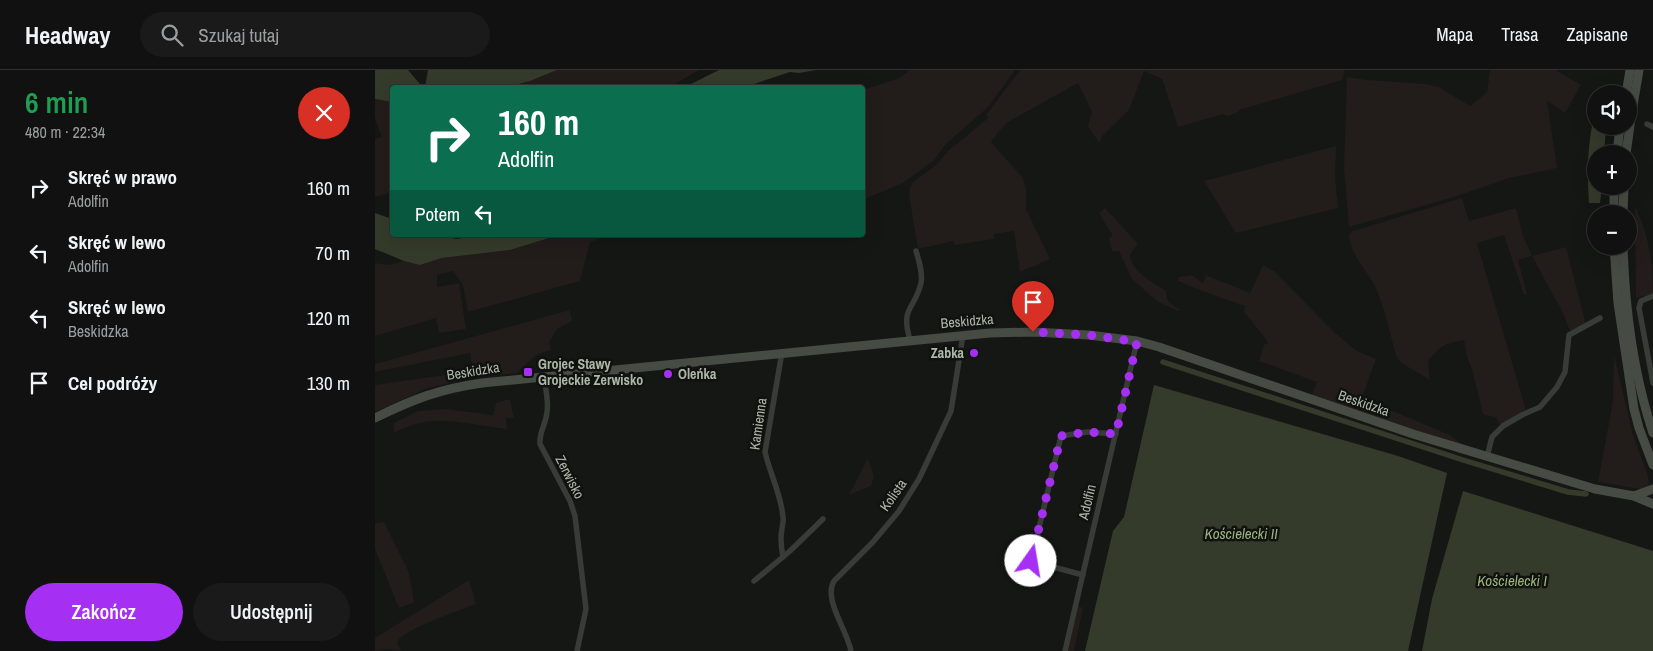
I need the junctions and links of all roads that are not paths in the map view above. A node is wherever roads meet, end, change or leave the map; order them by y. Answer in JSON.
{"nodes":[{"id":1,"x":1630,"y":70,"type":"edge"},
{"id":2,"x":1639,"y":70,"type":"edge"},
{"id":3,"x":1627,"y":85,"type":"edge"},
{"id":4,"x":1627,"y":145,"type":"edge"},
{"id":5,"x":916,"y":251,"type":"dead end"},
{"id":6,"x":1615,"y":255,"type":"edge"},
{"id":7,"x":1624,"y":255,"type":"edge"},
{"id":8,"x":1653,"y":296,"type":"edge"},
{"id":9,"x":1600,"y":318,"type":"dead end"},
{"id":10,"x":963,"y":335,"type":"junction"},
{"id":11,"x":909,"y":340,"type":"junction"},
{"id":12,"x":1137,"y":342,"type":"junction"},
{"id":13,"x":782,"y":352,"type":"junction"},
{"id":14,"x":544,"y":376,"type":"junction"},
{"id":15,"x":1653,"y":383,"type":"edge"},
{"id":16,"x":375,"y":418,"type":"edge"},
{"id":17,"x":1653,"y":433,"type":"edge"},
{"id":18,"x":1116,"y":434,"type":"junction"},
{"id":19,"x":1487,"y":457,"type":"junction"},
{"id":20,"x":1653,"y":465,"type":"edge"},
{"id":21,"x":1653,"y":490,"type":"edge"},
{"id":22,"x":1634,"y":496,"type":"junction"},
{"id":23,"x":1653,"y":504,"type":"edge"},
{"id":24,"x":823,"y":519,"type":"dead end"},
{"id":25,"x":783,"y":557,"type":"junction"},
{"id":26,"x":1083,"y":575,"type":"junction"},
{"id":27,"x":754,"y":581,"type":"dead end"},
{"id":28,"x":577,"y":651,"type":"edge"},
{"id":29,"x":851,"y":651,"type":"edge"},
{"id":30,"x":1065,"y":651,"type":"edge"}],
"edges":[{"from":1,"to":3,"type":"main road"},
{"from":2,"to":4,"type":"main road"},
{"from":5,"to":11,"type":"street"},
{"from":6,"to":20,"type":"main road"},
{"from":7,"to":17,"type":"main road"},
{"from":8,"to":15,"type":"street"},
{"from":9,"to":19,"type":"street"},
{"from":10,"to":11,"type":"main road","name":"Beskidzka"},
{"from":10,"to":12,"type":"main road","name":"Beskidzka"},
{"from":10,"to":29,"type":"street","name":"Kolista"},
{"from":11,"to":13,"type":"main road","name":"Beskidzka"},
{"from":12,"to":18,"type":"street","name":"Adolfin"},
{"from":12,"to":19,"type":"main road","name":"Beskidzka"},
{"from":13,"to":14,"type":"main road","name":"Beskidzka"},
{"from":13,"to":25,"type":"street","name":"Kamienna"},
{"from":14,"to":16,"type":"main road","name":"Beskidzka"},
{"from":14,"to":28,"type":"street","name":"Zerwisko"},
{"from":18,"to":26,"type":"street","name":"Adolfin"},
{"from":18,"to":26,"type":"street"},
{"from":19,"to":22,"type":"main road","name":"Beskidzka"},
{"from":21,"to":22,"type":"main road","name":"Beskidzka"},
{"from":22,"to":23,"type":"main road","name":"Beskidzka"},
{"from":24,"to":25,"type":"street"},
{"from":25,"to":27,"type":"street"},
{"from":26,"to":30,"type":"street","name":"Adolfin"}]}
